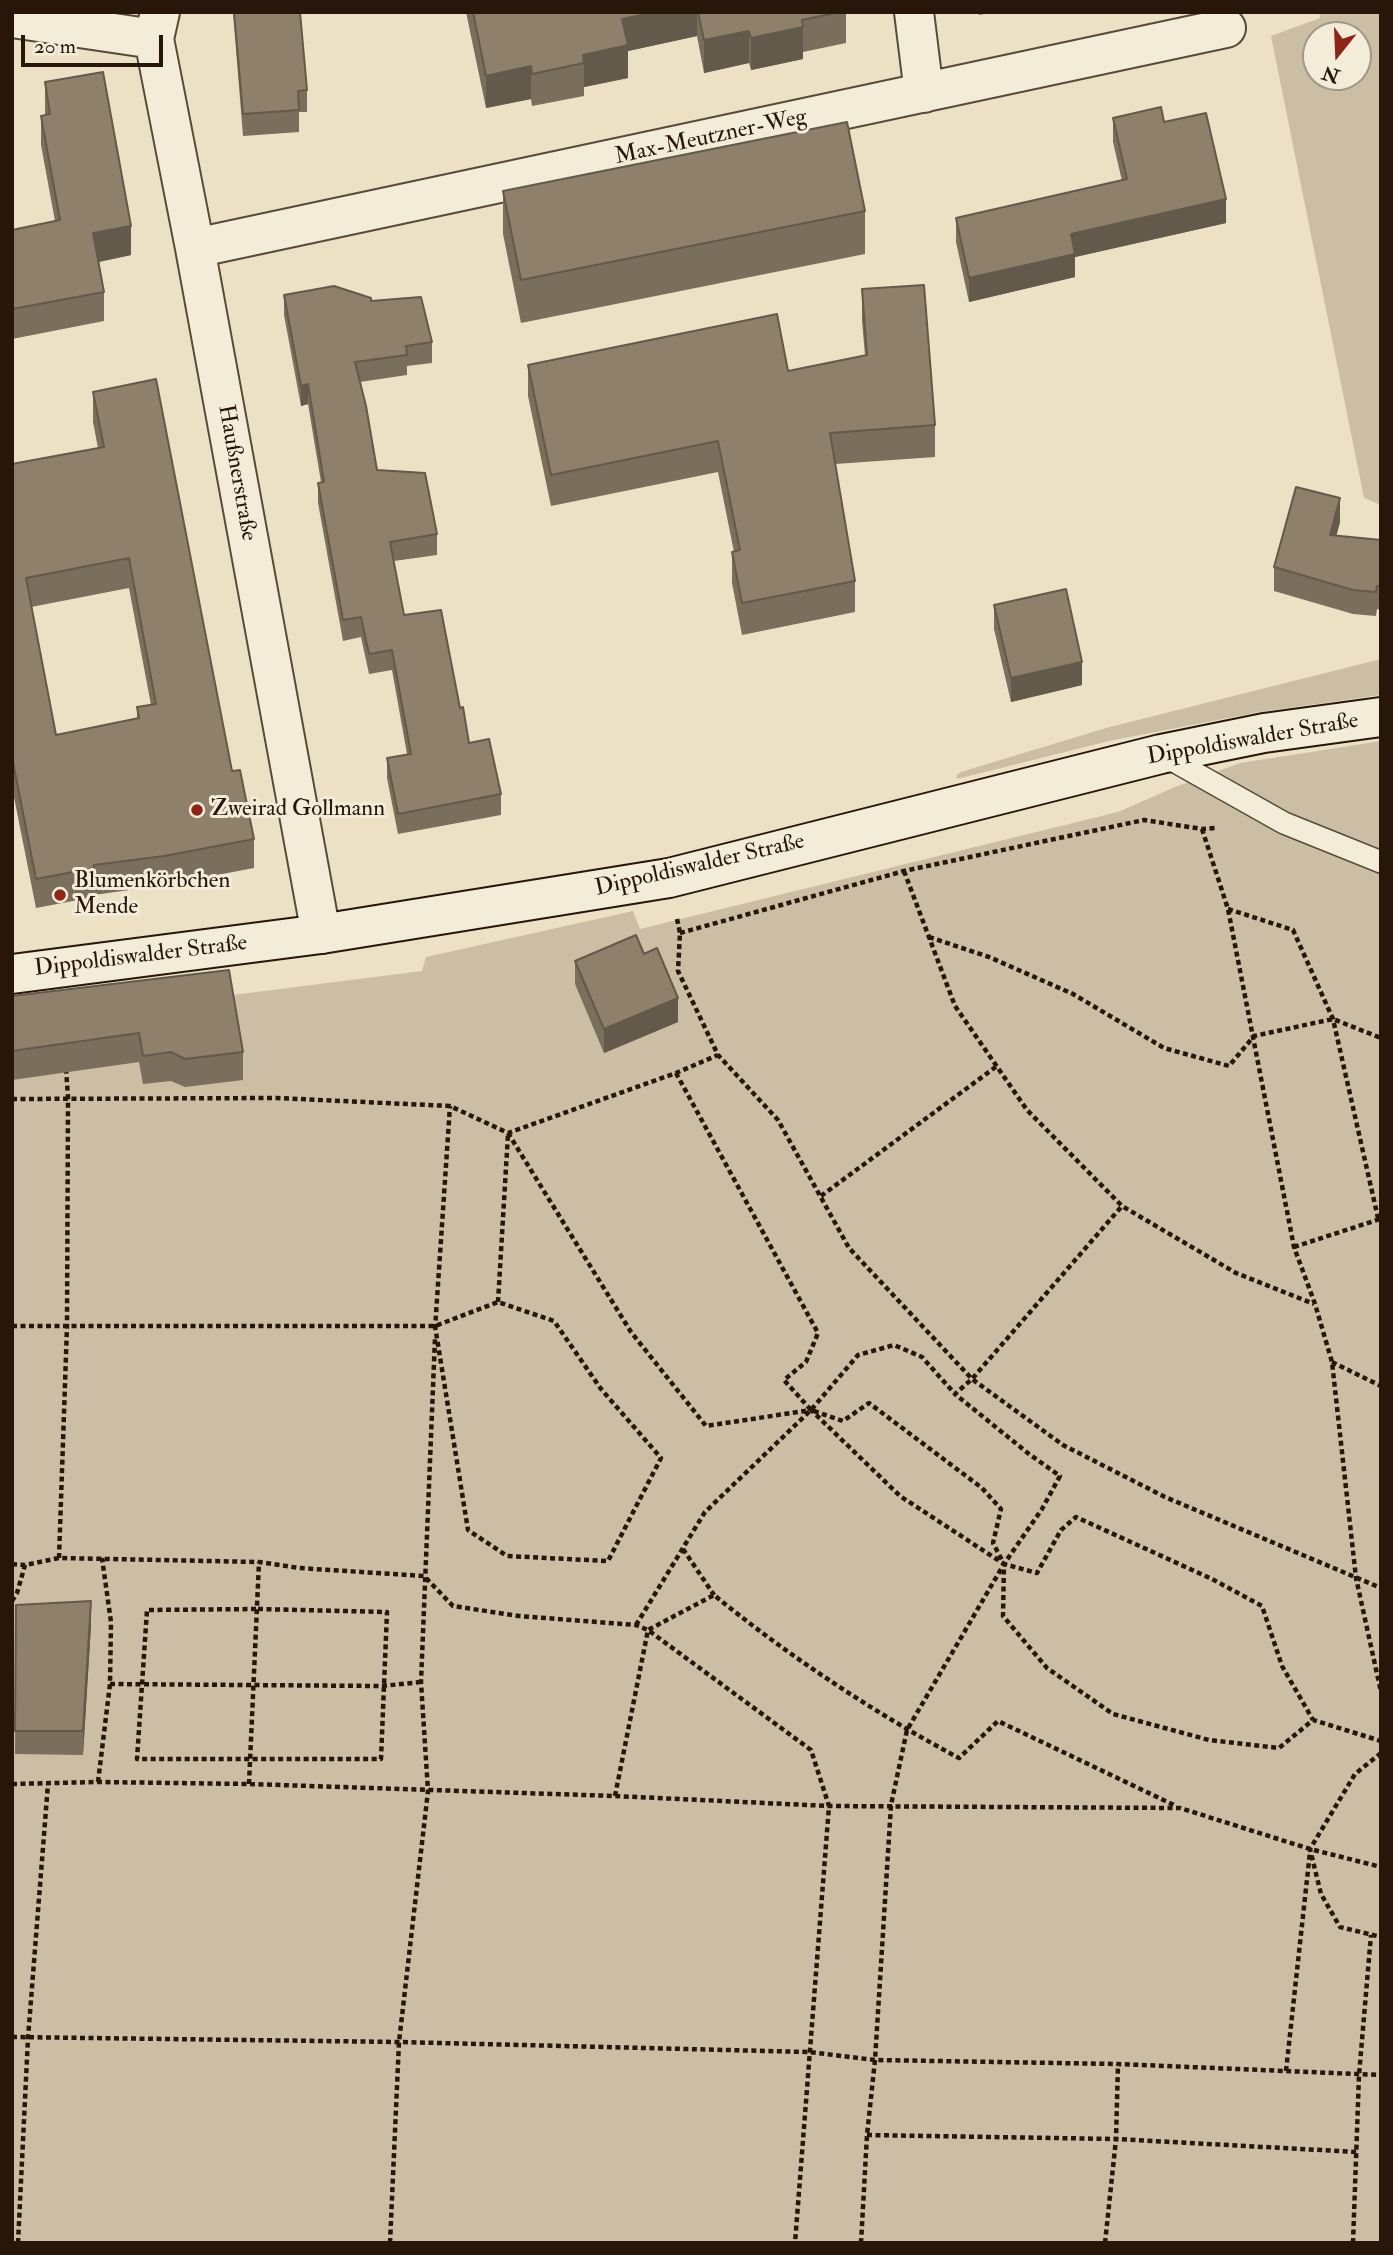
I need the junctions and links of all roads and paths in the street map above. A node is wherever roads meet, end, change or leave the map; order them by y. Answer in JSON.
{"nodes":[{"id":1,"x":914,"y":12,"type":"edge"},
{"id":2,"x":12,"y":18,"type":"edge"},
{"id":3,"x":157,"y":26,"type":"edge"},
{"id":4,"x":1226,"y":28,"type":"dead end"},
{"id":5,"x":924,"y":93,"type":"junction"},
{"id":6,"x":195,"y":248,"type":"junction"},
{"id":7,"x":1381,"y":717,"type":"edge"},
{"id":8,"x":1161,"y":754,"type":"junction"},
{"id":9,"x":1284,"y":823,"type":"junction"},
{"id":10,"x":1202,"y":829,"type":"junction"},
{"id":11,"x":1381,"y":862,"type":"edge"},
{"id":12,"x":904,"y":871,"type":"junction"},
{"id":13,"x":669,"y":878,"type":"junction"},
{"id":14,"x":1228,"y":909,"type":"junction"},
{"id":15,"x":680,"y":933,"type":"junction"},
{"id":16,"x":321,"y":934,"type":"junction"},
{"id":17,"x":929,"y":937,"type":"junction"},
{"id":18,"x":12,"y":974,"type":"edge"},
{"id":19,"x":1333,"y":1019,"type":"junction"},
{"id":20,"x":1254,"y":1036,"type":"junction"},
{"id":21,"x":1381,"y":1038,"type":"edge"},
{"id":22,"x":718,"y":1055,"type":"junction"},
{"id":23,"x":65,"y":1058,"type":"edge"},
{"id":24,"x":997,"y":1066,"type":"junction"},
{"id":25,"x":676,"y":1073,"type":"junction"},
{"id":26,"x":68,"y":1097,"type":"junction"},
{"id":27,"x":12,"y":1099,"type":"edge"},
{"id":28,"x":450,"y":1106,"type":"junction"},
{"id":29,"x":508,"y":1133,"type":"junction"},
{"id":30,"x":821,"y":1196,"type":"junction"},
{"id":31,"x":1122,"y":1206,"type":"junction"},
{"id":32,"x":1379,"y":1219,"type":"edge"},
{"id":33,"x":1294,"y":1247,"type":"junction"},
{"id":34,"x":498,"y":1302,"type":"junction"},
{"id":35,"x":1315,"y":1304,"type":"junction"},
{"id":36,"x":12,"y":1326,"type":"edge"},
{"id":37,"x":67,"y":1326,"type":"junction"},
{"id":38,"x":435,"y":1326,"type":"junction"},
{"id":39,"x":1332,"y":1362,"type":"junction"},
{"id":40,"x":972,"y":1379,"type":"junction"},
{"id":41,"x":1381,"y":1386,"type":"edge"},
{"id":42,"x":955,"y":1394,"type":"junction"},
{"id":43,"x":810,"y":1410,"type":"junction"},
{"id":44,"x":682,"y":1549,"type":"junction"},
{"id":45,"x":59,"y":1558,"type":"junction"},
{"id":46,"x":102,"y":1558,"type":"junction"},
{"id":47,"x":259,"y":1562,"type":"junction"},
{"id":48,"x":12,"y":1564,"type":"edge"},
{"id":49,"x":1004,"y":1564,"type":"junction"},
{"id":50,"x":26,"y":1565,"type":"junction"},
{"id":51,"x":424,"y":1576,"type":"junction"},
{"id":52,"x":1356,"y":1578,"type":"junction"},
{"id":53,"x":1381,"y":1587,"type":"edge"},
{"id":54,"x":714,"y":1595,"type":"junction"},
{"id":55,"x":12,"y":1601,"type":"edge"},
{"id":56,"x":258,"y":1609,"type":"junction"},
{"id":57,"x":636,"y":1625,"type":"junction"},
{"id":58,"x":648,"y":1630,"type":"junction"},
{"id":59,"x":421,"y":1682,"type":"junction"},
{"id":60,"x":110,"y":1684,"type":"junction"},
{"id":61,"x":140,"y":1685,"type":"junction"},
{"id":62,"x":254,"y":1686,"type":"junction"},
{"id":63,"x":382,"y":1686,"type":"junction"},
{"id":64,"x":1381,"y":1692,"type":"edge"},
{"id":65,"x":1313,"y":1720,"type":"junction"},
{"id":66,"x":907,"y":1730,"type":"junction"},
{"id":67,"x":1381,"y":1741,"type":"edge"},
{"id":68,"x":1381,"y":1753,"type":"edge"},
{"id":69,"x":250,"y":1760,"type":"junction"},
{"id":70,"x":99,"y":1782,"type":"junction"},
{"id":71,"x":12,"y":1784,"type":"edge"},
{"id":72,"x":48,"y":1784,"type":"junction"},
{"id":73,"x":249,"y":1784,"type":"junction"},
{"id":74,"x":428,"y":1791,"type":"junction"},
{"id":75,"x":615,"y":1796,"type":"junction"},
{"id":76,"x":891,"y":1805,"type":"junction"},
{"id":77,"x":829,"y":1806,"type":"junction"},
{"id":78,"x":1180,"y":1808,"type":"junction"},
{"id":79,"x":1310,"y":1849,"type":"junction"},
{"id":80,"x":1381,"y":1867,"type":"edge"},
{"id":81,"x":1371,"y":1936,"type":"junction"},
{"id":82,"x":1381,"y":1937,"type":"edge"},
{"id":83,"x":12,"y":2037,"type":"edge"},
{"id":84,"x":29,"y":2038,"type":"junction"},
{"id":85,"x":399,"y":2042,"type":"junction"},
{"id":86,"x":809,"y":2052,"type":"junction"},
{"id":87,"x":875,"y":2060,"type":"junction"},
{"id":88,"x":1118,"y":2064,"type":"junction"},
{"id":89,"x":1286,"y":2071,"type":"junction"},
{"id":90,"x":1381,"y":2075,"type":"edge"},
{"id":91,"x":1359,"y":2076,"type":"junction"},
{"id":92,"x":867,"y":2135,"type":"junction"},
{"id":93,"x":1116,"y":2139,"type":"junction"},
{"id":94,"x":1357,"y":2152,"type":"junction"},
{"id":95,"x":18,"y":2243,"type":"edge"},
{"id":96,"x":390,"y":2243,"type":"edge"},
{"id":97,"x":795,"y":2243,"type":"edge"},
{"id":98,"x":861,"y":2243,"type":"edge"},
{"id":99,"x":1105,"y":2243,"type":"edge"},
{"id":100,"x":1353,"y":2243,"type":"edge"}],
"edges":[{"from":1,"to":5,"type":"street"},
{"from":2,"to":3,"type":"street"},
{"from":3,"to":6,"type":"street","name":"Haußnerstraße"},
{"from":4,"to":5,"type":"street","name":"Max-Meutzner-Weg"},
{"from":5,"to":6,"type":"street","name":"Max-Meutzner-Weg"},
{"from":6,"to":16,"type":"street","name":"Haußnerstraße"},
{"from":7,"to":8,"type":"street","name":"Dippoldiswalder Straße"},
{"from":8,"to":9,"type":"lane"},
{"from":8,"to":13,"type":"street","name":"Dippoldiswalder Straße"},
{"from":9,"to":10,"type":"path"},
{"from":9,"to":11,"type":"lane"},
{"from":10,"to":12,"type":"path"},
{"from":10,"to":14,"type":"path"},
{"from":12,"to":15,"type":"path"},
{"from":12,"to":17,"type":"path"},
{"from":13,"to":15,"type":"path"},
{"from":13,"to":16,"type":"street","name":"Dippoldiswalder Straße"},
{"from":14,"to":19,"type":"path"},
{"from":14,"to":20,"type":"path"},
{"from":15,"to":22,"type":"path"},
{"from":16,"to":18,"type":"street","name":"Dippoldiswalder Straße"},
{"from":17,"to":20,"type":"path"},
{"from":17,"to":24,"type":"path"},
{"from":19,"to":20,"type":"path"},
{"from":19,"to":21,"type":"path"},
{"from":19,"to":32,"type":"path"},
{"from":20,"to":33,"type":"path"},
{"from":22,"to":25,"type":"path"},
{"from":22,"to":30,"type":"path"},
{"from":23,"to":26,"type":"path"},
{"from":24,"to":30,"type":"path"},
{"from":24,"to":31,"type":"path"},
{"from":25,"to":29,"type":"path"},
{"from":25,"to":43,"type":"path"},
{"from":26,"to":27,"type":"path"},
{"from":26,"to":28,"type":"path"},
{"from":26,"to":37,"type":"path"},
{"from":28,"to":29,"type":"path"},
{"from":28,"to":38,"type":"path"},
{"from":29,"to":34,"type":"path"},
{"from":29,"to":43,"type":"path"},
{"from":30,"to":40,"type":"path"},
{"from":31,"to":35,"type":"path"},
{"from":31,"to":40,"type":"path"},
{"from":32,"to":33,"type":"path"},
{"from":33,"to":35,"type":"path"},
{"from":34,"to":38,"type":"path"},
{"from":34,"to":38,"type":"path"},
{"from":35,"to":39,"type":"path"},
{"from":36,"to":37,"type":"path"},
{"from":37,"to":38,"type":"path"},
{"from":37,"to":45,"type":"path"},
{"from":38,"to":51,"type":"path"},
{"from":39,"to":41,"type":"path"},
{"from":39,"to":52,"type":"path"},
{"from":40,"to":42,"type":"path"},
{"from":40,"to":52,"type":"path"},
{"from":42,"to":43,"type":"path"},
{"from":42,"to":49,"type":"path"},
{"from":43,"to":44,"type":"path"},
{"from":43,"to":49,"type":"path"},
{"from":43,"to":49,"type":"path"},
{"from":44,"to":54,"type":"path"},
{"from":44,"to":57,"type":"path"},
{"from":45,"to":46,"type":"path"},
{"from":45,"to":50,"type":"path"},
{"from":46,"to":47,"type":"path"},
{"from":46,"to":60,"type":"path"},
{"from":47,"to":51,"type":"path"},
{"from":47,"to":56,"type":"path"},
{"from":48,"to":50,"type":"path"},
{"from":49,"to":65,"type":"path"},
{"from":49,"to":65,"type":"path"},
{"from":49,"to":66,"type":"path"},
{"from":50,"to":55,"type":"path"},
{"from":51,"to":57,"type":"path"},
{"from":51,"to":59,"type":"path"},
{"from":52,"to":53,"type":"path"},
{"from":52,"to":64,"type":"path"},
{"from":54,"to":58,"type":"path"},
{"from":54,"to":66,"type":"path"},
{"from":56,"to":61,"type":"path"},
{"from":56,"to":62,"type":"path"},
{"from":56,"to":63,"type":"path"},
{"from":57,"to":58,"type":"path"},
{"from":58,"to":75,"type":"path"},
{"from":58,"to":77,"type":"path"},
{"from":59,"to":63,"type":"path"},
{"from":59,"to":74,"type":"path"},
{"from":60,"to":61,"type":"path"},
{"from":60,"to":70,"type":"path"},
{"from":61,"to":62,"type":"path"},
{"from":61,"to":69,"type":"path"},
{"from":62,"to":63,"type":"path"},
{"from":62,"to":69,"type":"path"},
{"from":63,"to":69,"type":"path"},
{"from":65,"to":67,"type":"path"},
{"from":66,"to":76,"type":"path"},
{"from":66,"to":78,"type":"path"},
{"from":68,"to":79,"type":"path"},
{"from":69,"to":73,"type":"path"},
{"from":70,"to":72,"type":"path"},
{"from":70,"to":73,"type":"path"},
{"from":71,"to":72,"type":"path"},
{"from":72,"to":84,"type":"path"},
{"from":73,"to":74,"type":"path"},
{"from":74,"to":75,"type":"path"},
{"from":74,"to":85,"type":"path"},
{"from":75,"to":77,"type":"path"},
{"from":76,"to":77,"type":"path"},
{"from":76,"to":78,"type":"path"},
{"from":76,"to":87,"type":"path"},
{"from":77,"to":86,"type":"path"},
{"from":78,"to":79,"type":"path"},
{"from":79,"to":80,"type":"path"},
{"from":79,"to":81,"type":"path"},
{"from":79,"to":89,"type":"path"},
{"from":81,"to":82,"type":"path"},
{"from":81,"to":91,"type":"path"},
{"from":83,"to":84,"type":"path"},
{"from":84,"to":85,"type":"path"},
{"from":84,"to":95,"type":"path"},
{"from":85,"to":86,"type":"path"},
{"from":85,"to":96,"type":"path"},
{"from":86,"to":87,"type":"path"},
{"from":86,"to":97,"type":"path"},
{"from":87,"to":88,"type":"path"},
{"from":87,"to":92,"type":"path"},
{"from":88,"to":89,"type":"path"},
{"from":88,"to":93,"type":"path"},
{"from":89,"to":91,"type":"path"},
{"from":90,"to":91,"type":"path"},
{"from":91,"to":94,"type":"path"},
{"from":92,"to":93,"type":"path"},
{"from":92,"to":98,"type":"path"},
{"from":93,"to":94,"type":"path"},
{"from":93,"to":99,"type":"path"},
{"from":94,"to":100,"type":"path"}]}
